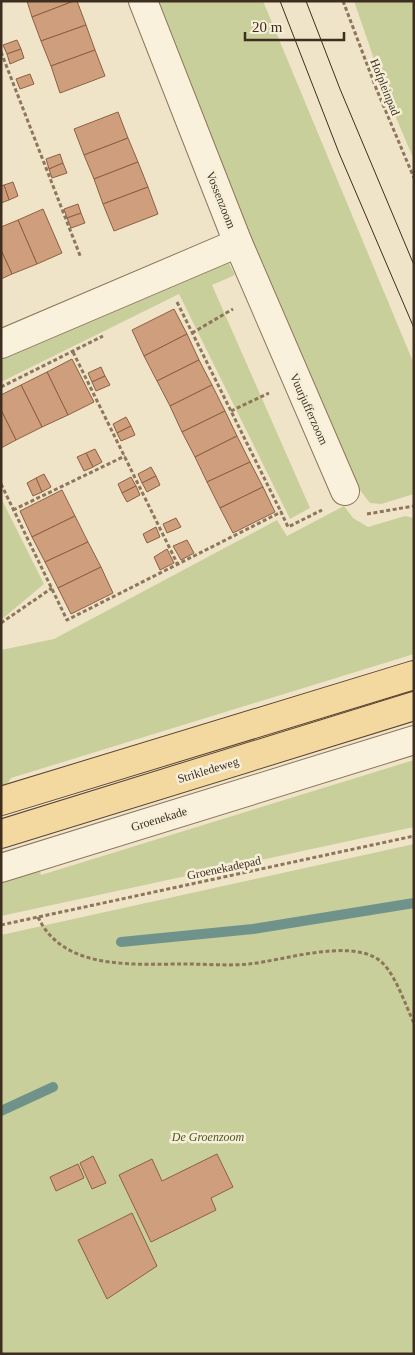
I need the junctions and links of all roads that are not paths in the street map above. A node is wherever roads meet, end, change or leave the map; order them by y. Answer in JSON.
{"nodes":[{"id":1,"x":143,"y":1,"type":"edge"},
{"id":2,"x":238,"y":243,"type":"junction"},
{"id":3,"x":1,"y":344,"type":"edge"},
{"id":4,"x":345,"y":491,"type":"road end"},
{"id":5,"x":414,"y":675,"type":"edge"},
{"id":6,"x":414,"y":706,"type":"edge"},
{"id":7,"x":414,"y":740,"type":"edge"},
{"id":8,"x":1,"y":801,"type":"edge"},
{"id":9,"x":1,"y":834,"type":"edge"},
{"id":10,"x":1,"y":868,"type":"edge"}],
"edges":[{"from":1,"to":2,"type":"street","name":"Vossenzoom"},
{"from":2,"to":3,"type":"street","name":"Vossenzoom"},
{"from":2,"to":4,"type":"street","name":"Vuurjufferzoom"},
{"from":5,"to":8,"type":"main road"},
{"from":6,"to":9,"type":"main road","name":"Strikledeweg"},
{"from":7,"to":10,"type":"street","name":"Groenekade"}]}
